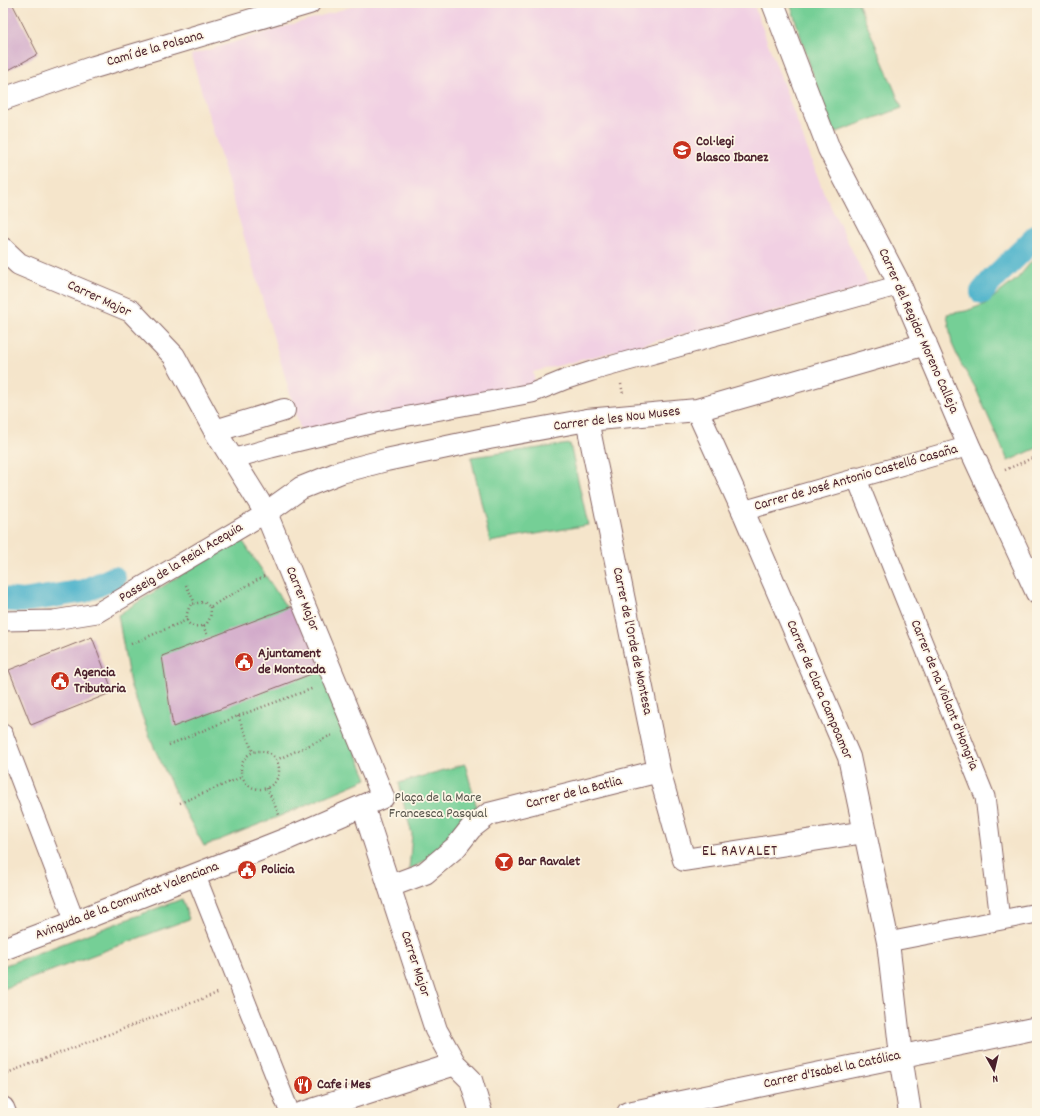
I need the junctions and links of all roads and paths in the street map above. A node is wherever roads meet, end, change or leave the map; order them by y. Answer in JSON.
{"nodes":[{"id":1,"x":310,"y":3,"type":"edge"},
{"id":2,"x":773,"y":3,"type":"edge"},
{"id":3,"x":3,"y":99,"type":"edge"},
{"id":4,"x":3,"y":249,"type":"edge"},
{"id":5,"x":900,"y":285,"type":"junction"},
{"id":6,"x":926,"y":344,"type":"junction"},
{"id":7,"x":284,"y":410,"type":"dead end"},
{"id":8,"x":697,"y":410,"type":"junction"},
{"id":9,"x":587,"y":420,"type":"junction"},
{"id":10,"x":215,"y":431,"type":"junction"},
{"id":11,"x":969,"y":446,"type":"junction"},
{"id":12,"x":1037,"y":456,"type":"edge"},
{"id":13,"x":236,"y":465,"type":"junction"},
{"id":14,"x":856,"y":477,"type":"junction"},
{"id":15,"x":985,"y":479,"type":"junction"},
{"id":16,"x":743,"y":510,"type":"junction"},
{"id":17,"x":266,"y":513,"type":"junction"},
{"id":18,"x":266,"y":575,"type":"dead end"},
{"id":19,"x":184,"y":582,"type":"dead end"},
{"id":20,"x":1037,"y":593,"type":"edge"},
{"id":21,"x":195,"y":603,"type":"junction"},
{"id":22,"x":210,"y":607,"type":"junction"},
{"id":23,"x":187,"y":620,"type":"junction"},
{"id":24,"x":3,"y":622,"type":"edge"},
{"id":25,"x":203,"y":626,"type":"junction"},
{"id":26,"x":208,"y":636,"type":"dead end"},
{"id":27,"x":131,"y":644,"type":"dead end"},
{"id":28,"x":319,"y":686,"type":"dead end"},
{"id":29,"x":238,"y":716,"type":"junction"},
{"id":30,"x":336,"y":733,"type":"dead end"},
{"id":31,"x":3,"y":734,"type":"edge"},
{"id":32,"x":169,"y":745,"type":"dead end"},
{"id":33,"x":254,"y":752,"type":"junction"},
{"id":34,"x":276,"y":760,"type":"junction"},
{"id":35,"x":659,"y":771,"type":"junction"},
{"id":36,"x":242,"y":777,"type":"junction"},
{"id":37,"x":383,"y":797,"type":"joint"},
{"id":38,"x":180,"y":803,"type":"dead end"},
{"id":39,"x":363,"y":806,"type":"junction"},
{"id":40,"x":865,"y":832,"type":"junction"},
{"id":41,"x":195,"y":874,"type":"junction"},
{"id":42,"x":390,"y":886,"type":"junction"},
{"id":43,"x":1037,"y":913,"type":"edge"},
{"id":44,"x":1000,"y":920,"type":"junction"},
{"id":45,"x":75,"y":922,"type":"junction"},
{"id":46,"x":888,"y":942,"type":"junction"},
{"id":47,"x":3,"y":949,"type":"edge"},
{"id":48,"x":239,"y":985,"type":"junction"},
{"id":49,"x":1037,"y":1028,"type":"edge"},
{"id":50,"x":901,"y":1056,"type":"junction"},
{"id":51,"x":455,"y":1064,"type":"junction"},
{"id":52,"x":7,"y":1074,"type":"dead end"},
{"id":53,"x":3,"y":1108,"type":"edge"},
{"id":54,"x":5,"y":1113,"type":"edge"},
{"id":55,"x":290,"y":1113,"type":"edge"},
{"id":56,"x":303,"y":1113,"type":"edge"},
{"id":57,"x":481,"y":1113,"type":"edge"},
{"id":58,"x":628,"y":1113,"type":"edge"},
{"id":59,"x":910,"y":1113,"type":"edge"}],
"edges":[{"from":1,"to":3,"type":"street","name":"Camí de la Polsana"},
{"from":2,"to":5,"type":"street","name":"Carrer del Regidor Moreno Calleja"},
{"from":4,"to":10,"type":"street","name":"Carrer Major"},
{"from":5,"to":6,"type":"street","name":"Carrer del Regidor Moreno Calleja"},
{"from":5,"to":13,"type":"street"},
{"from":6,"to":8,"type":"street","name":"Carrer de les Nou Muses"},
{"from":6,"to":11,"type":"street","name":"Carrer del Regidor Moreno Calleja"},
{"from":7,"to":10,"type":"street"},
{"from":8,"to":9,"type":"street","name":"Carrer de les Nou Muses"},
{"from":8,"to":16,"type":"street","name":"Carrer de Clara Campoamor"},
{"from":9,"to":17,"type":"street","name":"Carrer de les Nou Muses"},
{"from":9,"to":35,"type":"street","name":"Carrer de l'Orde de Montesa"},
{"from":10,"to":13,"type":"street","name":"Carrer Major"},
{"from":11,"to":14,"type":"street","name":"Carrer de José Antonio Castelló Casaña"},
{"from":11,"to":15,"type":"street","name":"Carrer del Regidor Moreno Calleja"},
{"from":12,"to":15,"type":"path"},
{"from":13,"to":17,"type":"street","name":"Carrer Major"},
{"from":14,"to":16,"type":"street","name":"Carrer de José Antonio Castelló Casaña"},
{"from":14,"to":44,"type":"street","name":"Carrer de na Violant d'Hongria"},
{"from":15,"to":20,"type":"street","name":"Carrer del Regidor Moreno Calleja"},
{"from":16,"to":40,"type":"street","name":"Carrer de Clara Campoamor"},
{"from":17,"to":24,"type":"street","name":"Passeig de la Reial Acequia"},
{"from":17,"to":37,"type":"street","name":"Carrer Major"},
{"from":18,"to":22,"type":"path"},
{"from":19,"to":21,"type":"path"},
{"from":21,"to":22,"type":"path"},
{"from":21,"to":23,"type":"path"},
{"from":22,"to":25,"type":"path"},
{"from":23,"to":25,"type":"path"},
{"from":23,"to":27,"type":"path"},
{"from":25,"to":26,"type":"path"},
{"from":28,"to":29,"type":"path"},
{"from":29,"to":32,"type":"path"},
{"from":29,"to":33,"type":"path"},
{"from":30,"to":34,"type":"path"},
{"from":31,"to":45,"type":"street"},
{"from":33,"to":34,"type":"path"},
{"from":33,"to":36,"type":"path"},
{"from":34,"to":36,"type":"path"},
{"from":35,"to":40,"type":"street","name":"Carrer de l'Orde de Montesa"},
{"from":35,"to":42,"type":"street","name":"Carrer de la Batlia"},
{"from":36,"to":38,"type":"path"},
{"from":37,"to":39,"type":"street","name":"Avinguda de la Comunitat Valenciana"},
{"from":39,"to":41,"type":"street","name":"Avinguda de la Comunitat Valenciana"},
{"from":39,"to":42,"type":"street","name":"Carrer Major"},
{"from":40,"to":46,"type":"street","name":"Carrer de Clara Campoamor"},
{"from":41,"to":45,"type":"street","name":"Avinguda de la Comunitat Valenciana"},
{"from":41,"to":48,"type":"street"},
{"from":42,"to":51,"type":"street","name":"Carrer Major"},
{"from":43,"to":44,"type":"street"},
{"from":44,"to":46,"type":"street"},
{"from":45,"to":47,"type":"street","name":"Avinguda de la Comunitat Valenciana"},
{"from":46,"to":50,"type":"street","name":"Carrer de Clara Campoamor"},
{"from":48,"to":52,"type":"path"},
{"from":48,"to":55,"type":"street"},
{"from":49,"to":50,"type":"street","name":"Carrer d'Isabel la Católica"},
{"from":50,"to":58,"type":"street","name":"Carrer d'Isabel la Católica"},
{"from":50,"to":59,"type":"street","name":"Carrer de Clara Campoamor"},
{"from":51,"to":56,"type":"street"},
{"from":51,"to":57,"type":"street","name":"Carrer Major"},
{"from":53,"to":54,"type":"street"}]}
